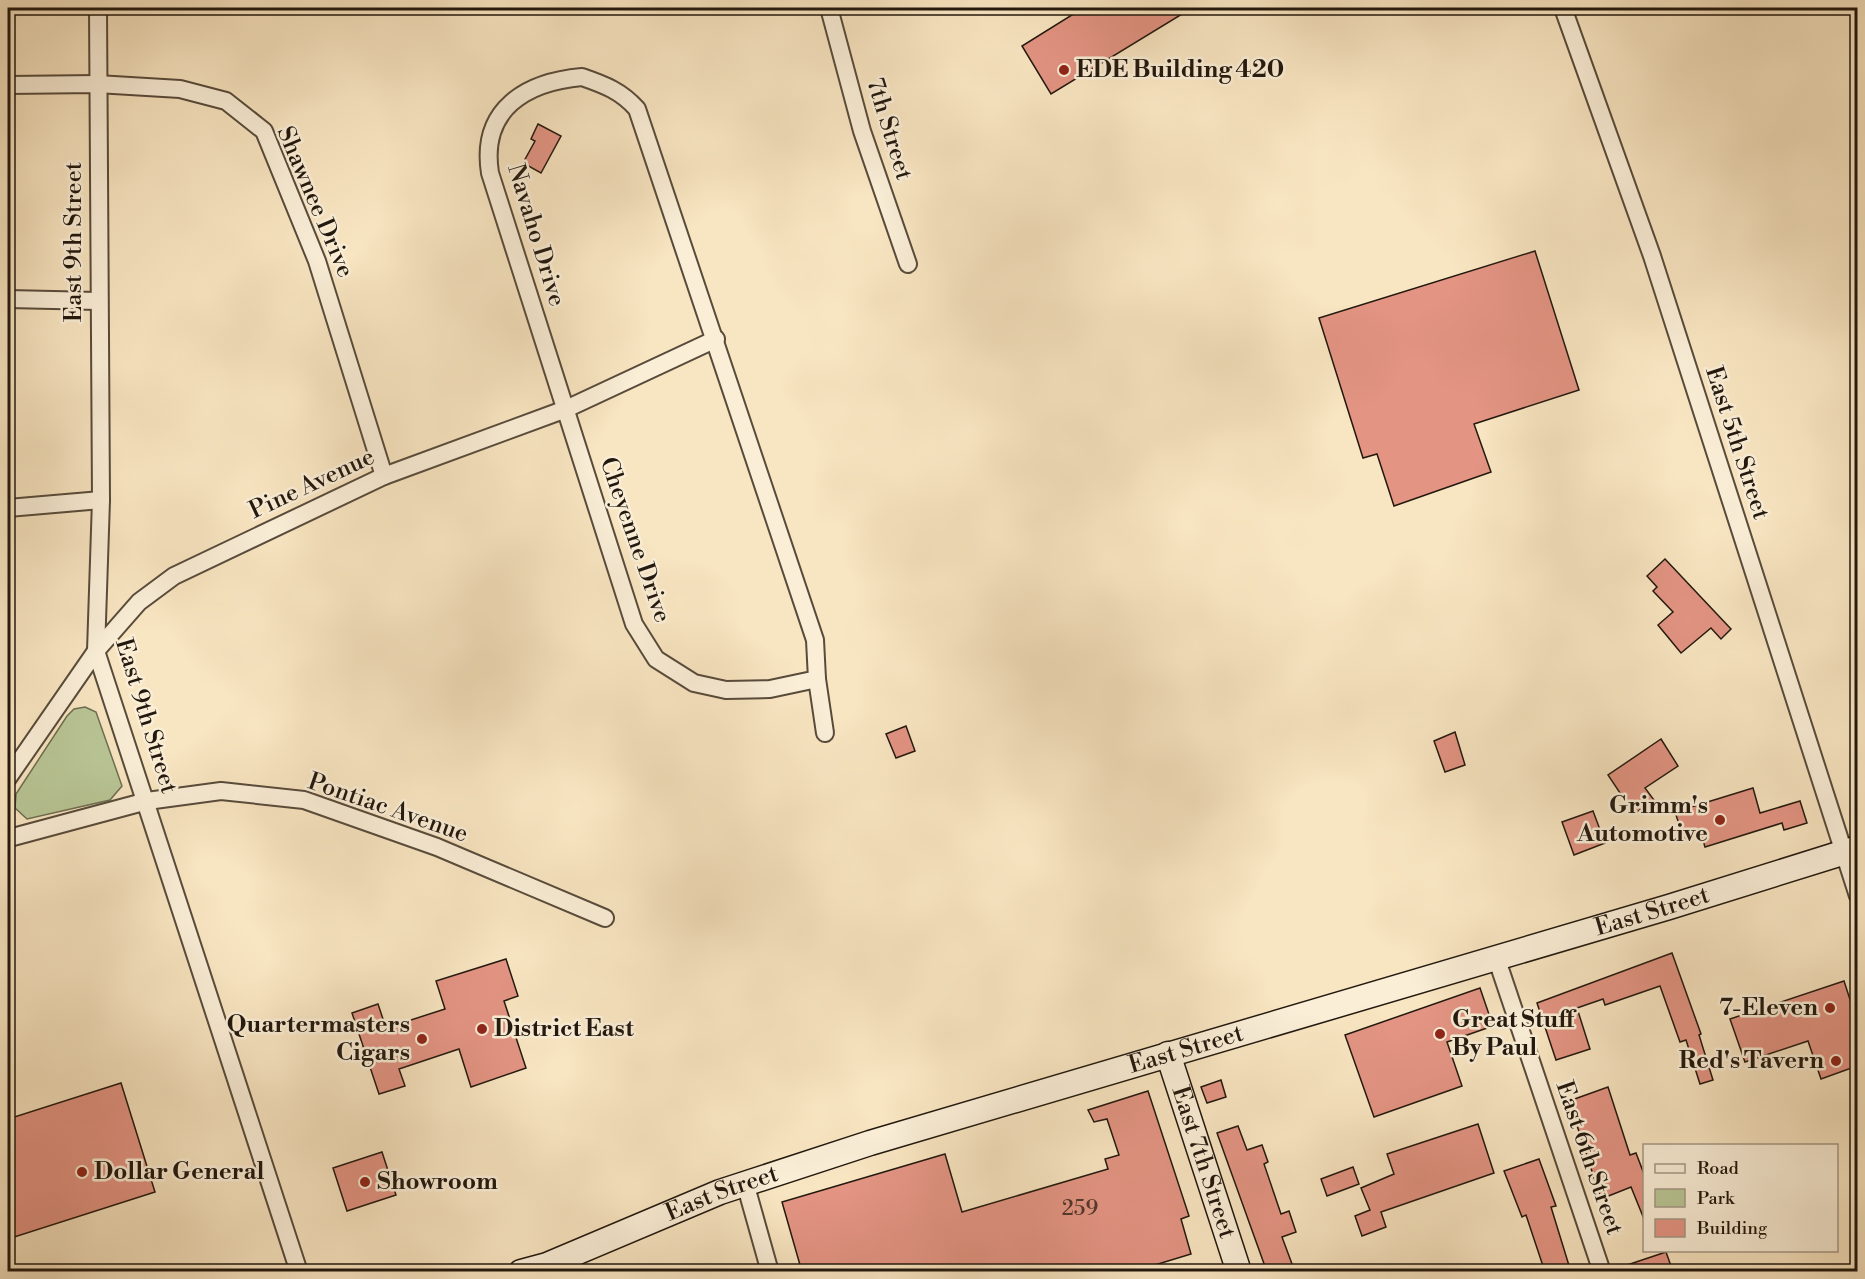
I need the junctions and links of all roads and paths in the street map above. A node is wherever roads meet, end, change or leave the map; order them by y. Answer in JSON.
{"nodes":[{"id":1,"x":98,"y":8,"type":"edge"},
{"id":2,"x":829,"y":8,"type":"edge"},
{"id":3,"x":1563,"y":8,"type":"edge"},
{"id":4,"x":97,"y":84,"type":"junction"},
{"id":5,"x":8,"y":85,"type":"edge"},
{"id":6,"x":908,"y":264,"type":"dead end"},
{"id":7,"x":8,"y":299,"type":"edge"},
{"id":8,"x":98,"y":301,"type":"junction"},
{"id":9,"x":716,"y":339,"type":"junction"},
{"id":10,"x":566,"y":409,"type":"junction"},
{"id":11,"x":384,"y":476,"type":"junction"},
{"id":12,"x":101,"y":500,"type":"junction"},
{"id":13,"x":8,"y":508,"type":"edge"},
{"id":14,"x":96,"y":651,"type":"junction"},
{"id":15,"x":817,"y":679,"type":"junction"},
{"id":16,"x":825,"y":733,"type":"dead end"},
{"id":17,"x":8,"y":778,"type":"edge"},
{"id":18,"x":147,"y":801,"type":"junction"},
{"id":19,"x":8,"y":835,"type":"edge"},
{"id":20,"x":1850,"y":850,"type":"edge"},
{"id":21,"x":1857,"y":896,"type":"edge"},
{"id":22,"x":605,"y":918,"type":"dead end"},
{"id":23,"x":1496,"y":957,"type":"junction"},
{"id":24,"x":1168,"y":1054,"type":"junction"},
{"id":25,"x":745,"y":1183,"type":"junction"},
{"id":26,"x":299,"y":1272,"type":"edge"},
{"id":27,"x":521,"y":1272,"type":"edge"},
{"id":28,"x":770,"y":1272,"type":"edge"},
{"id":29,"x":1239,"y":1272,"type":"edge"},
{"id":30,"x":1602,"y":1272,"type":"edge"}],
"edges":[{"from":1,"to":4,"type":"street","name":"East 9th Street"},
{"from":2,"to":6,"type":"street","name":"7th Street"},
{"from":3,"to":20,"type":"street","name":"East 5th Street"},
{"from":4,"to":5,"type":"street","name":"Shawnee Drive"},
{"from":4,"to":8,"type":"street","name":"East 9th Street"},
{"from":4,"to":11,"type":"street","name":"Shawnee Drive"},
{"from":7,"to":8,"type":"street"},
{"from":8,"to":12,"type":"street","name":"East 9th Street"},
{"from":9,"to":10,"type":"street","name":"Pine Avenue"},
{"from":9,"to":10,"type":"street","name":"Navaho Drive"},
{"from":9,"to":15,"type":"street"},
{"from":10,"to":11,"type":"street","name":"Pine Avenue"},
{"from":10,"to":15,"type":"street","name":"Cheyenne Drive"},
{"from":11,"to":14,"type":"street","name":"Pine Avenue"},
{"from":12,"to":13,"type":"street"},
{"from":12,"to":14,"type":"street","name":"East 9th Street"},
{"from":14,"to":17,"type":"street","name":"Pine Avenue"},
{"from":14,"to":18,"type":"street","name":"East 9th Street"},
{"from":15,"to":16,"type":"street"},
{"from":18,"to":19,"type":"street","name":"Pontiac Avenue"},
{"from":18,"to":22,"type":"street","name":"Pontiac Avenue"},
{"from":18,"to":26,"type":"street","name":"East 9th Street"},
{"from":20,"to":21,"type":"street","name":"East 5th Street"},
{"from":20,"to":23,"type":"main road","name":"East Street"},
{"from":23,"to":24,"type":"main road","name":"East Street"},
{"from":23,"to":30,"type":"street","name":"East 6th Street"},
{"from":24,"to":25,"type":"main road","name":"East Street"},
{"from":24,"to":29,"type":"main road","name":"East 7th Street"},
{"from":25,"to":27,"type":"main road","name":"East Street"},
{"from":25,"to":28,"type":"street"}]}
